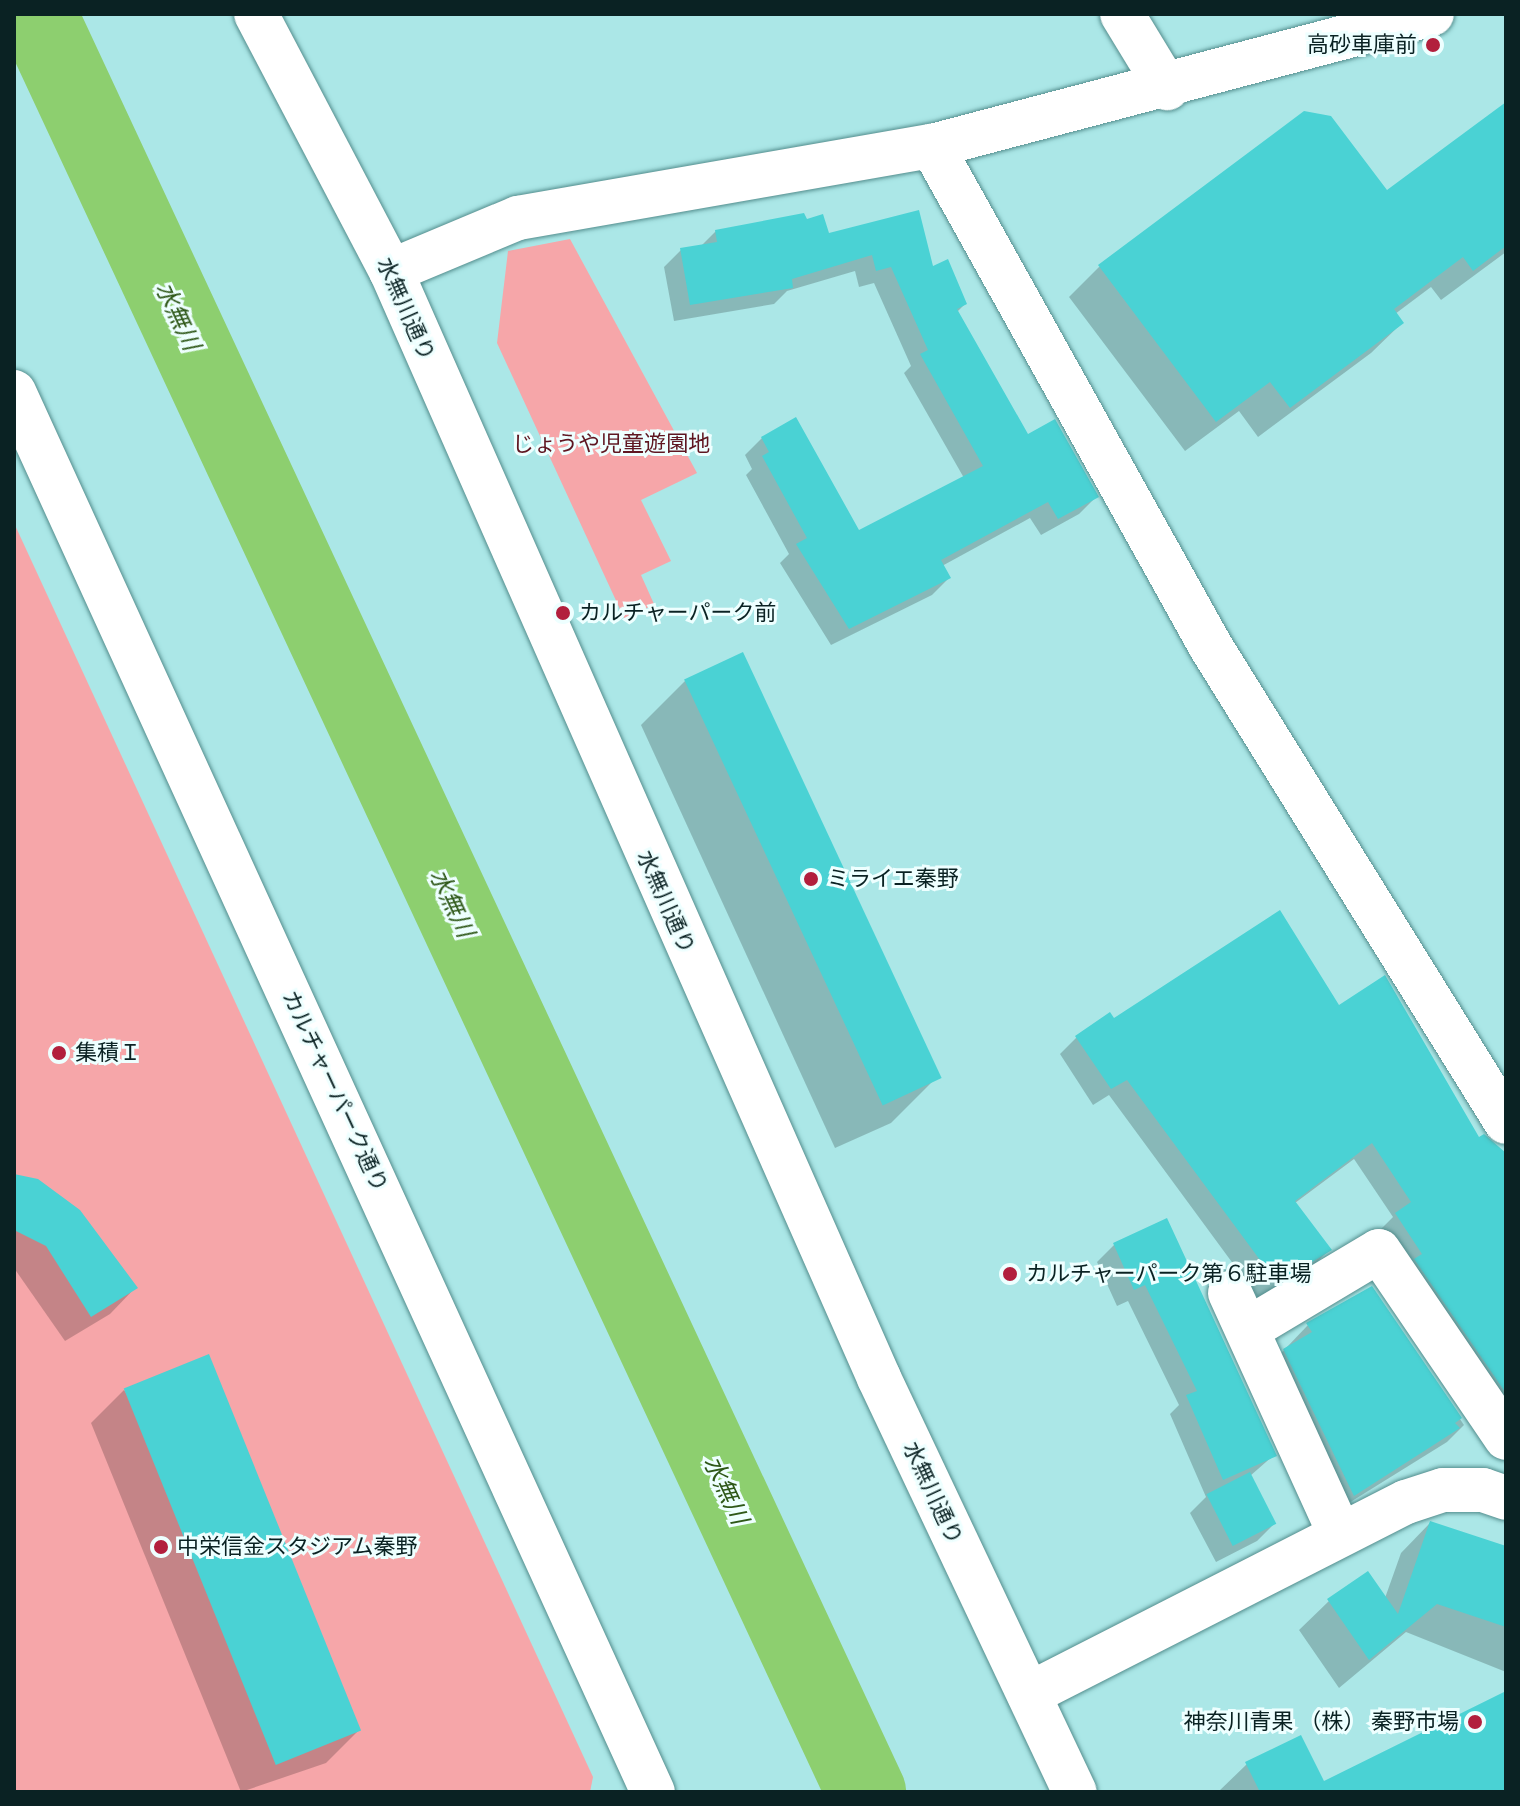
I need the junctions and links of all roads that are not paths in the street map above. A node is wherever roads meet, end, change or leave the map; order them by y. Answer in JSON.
{"nodes":[{"id":1,"x":256,"y":14,"type":"edge"},
{"id":2,"x":1122,"y":14,"type":"edge"},
{"id":3,"x":1432,"y":14,"type":"edge"},
{"id":4,"x":1167,"y":88,"type":"junction"},
{"id":5,"x":932,"y":146,"type":"junction"},
{"id":6,"x":391,"y":271,"type":"junction"},
{"id":7,"x":14,"y":392,"type":"edge"},
{"id":8,"x":1506,"y":1122,"type":"edge"},
{"id":9,"x":1506,"y":1438,"type":"edge"},
{"id":10,"x":1506,"y":1498,"type":"edge"},
{"id":11,"x":1339,"y":1532,"type":"junction"},
{"id":12,"x":1029,"y":1694,"type":"junction"},
{"id":13,"x":653,"y":1792,"type":"edge"},
{"id":14,"x":1075,"y":1792,"type":"edge"}],
"edges":[{"from":1,"to":6,"type":"street","name":"水無川通り"},
{"from":2,"to":4,"type":"street"},
{"from":3,"to":4,"type":"street"},
{"from":4,"to":5,"type":"street"},
{"from":5,"to":6,"type":"street"},
{"from":5,"to":8,"type":"street"},
{"from":6,"to":12,"type":"street","name":"水無川通り"},
{"from":7,"to":13,"type":"street","name":"カルチャーパーク通り"},
{"from":9,"to":11,"type":"street"},
{"from":10,"to":11,"type":"street"},
{"from":11,"to":12,"type":"street"},
{"from":12,"to":14,"type":"street","name":"水無川通り"}]}
